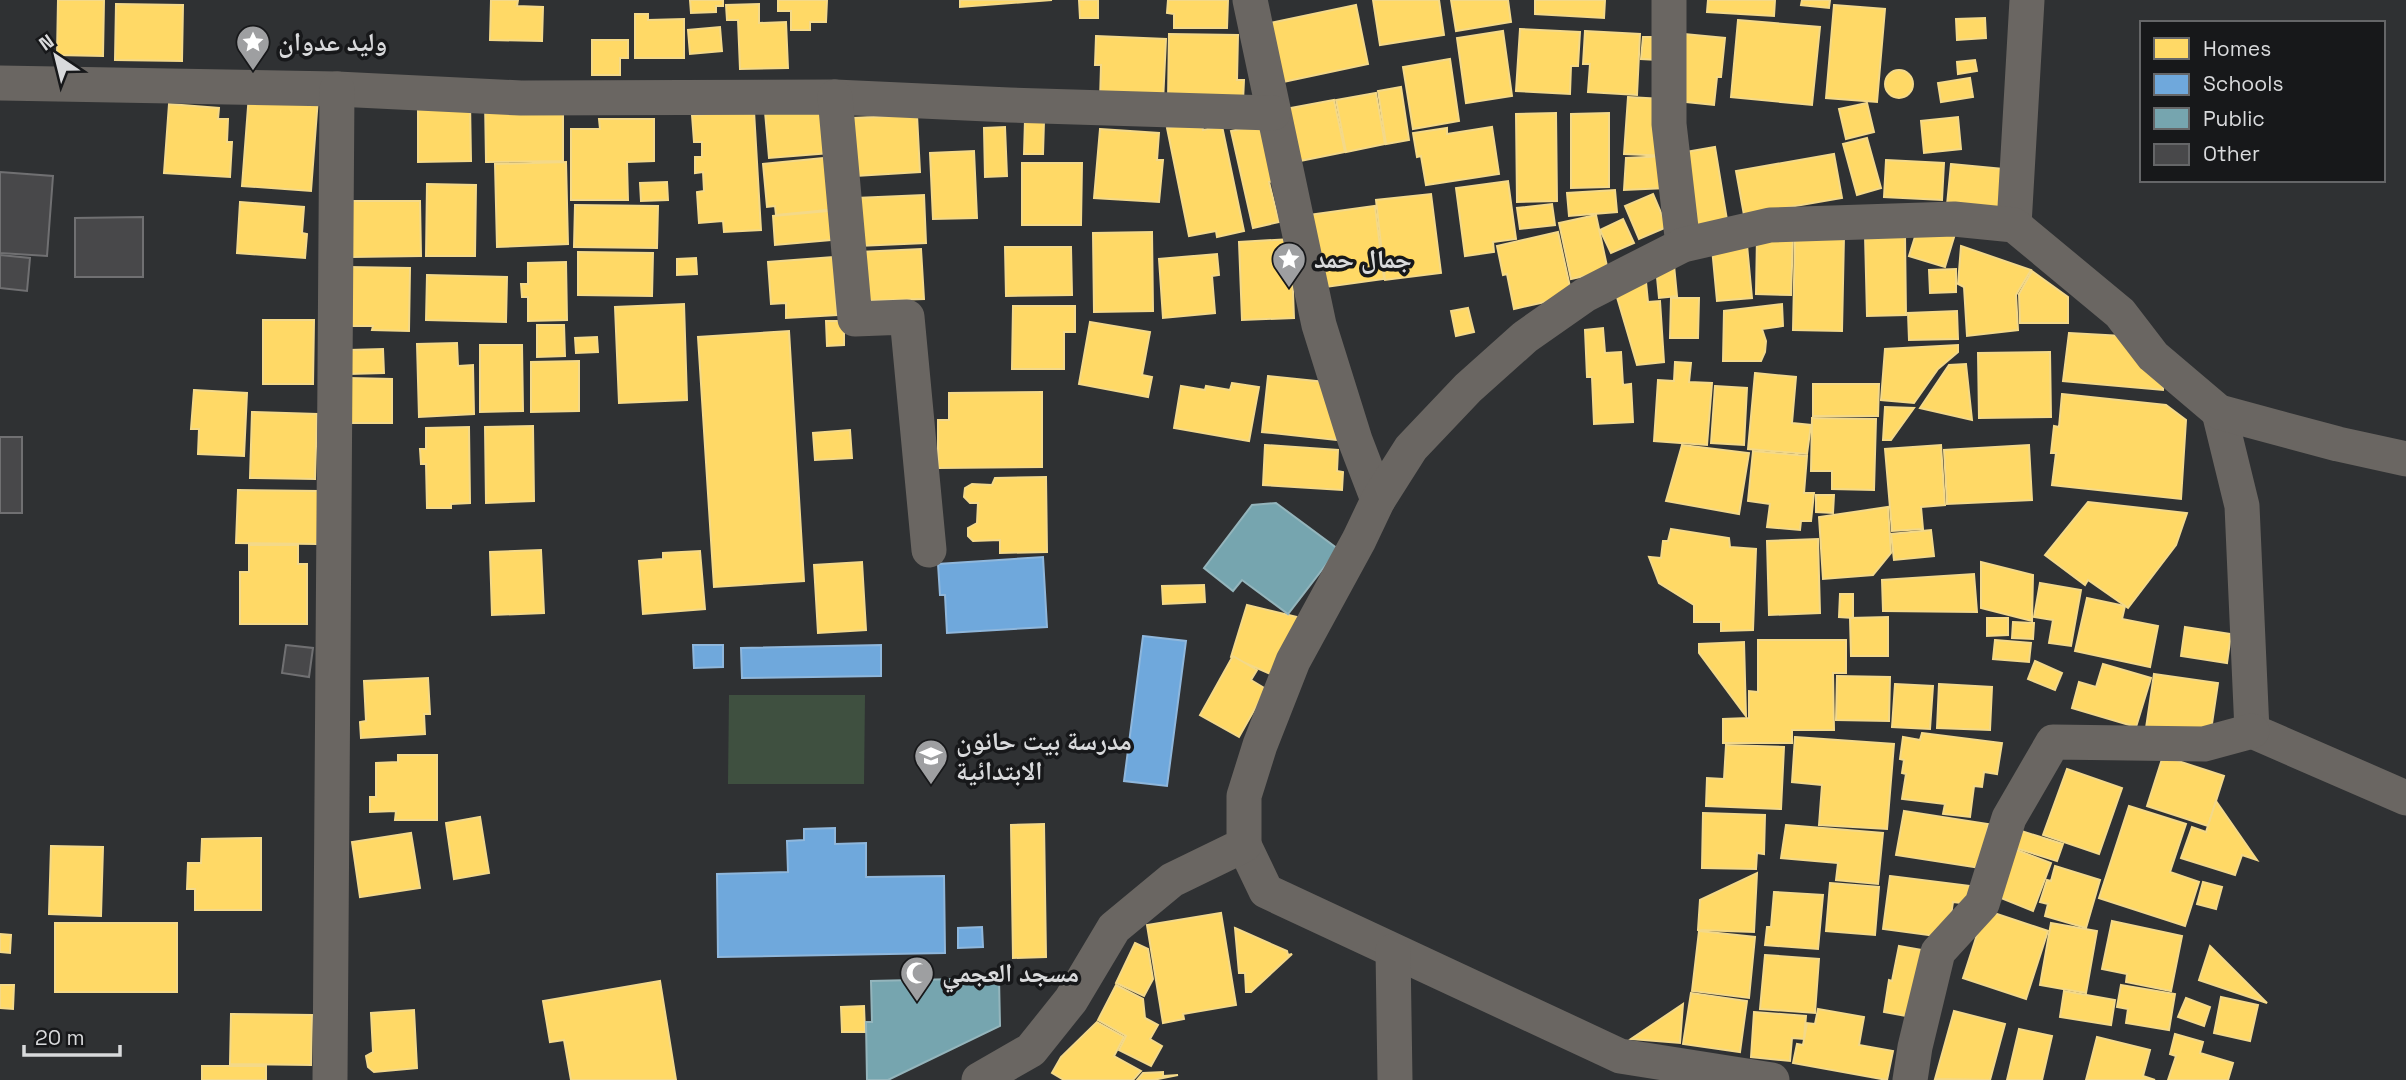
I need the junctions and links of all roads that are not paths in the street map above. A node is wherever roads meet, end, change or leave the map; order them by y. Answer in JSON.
{"nodes":[{"id":1,"x":1250,"y":0,"type":"edge"},
{"id":2,"x":1669,"y":0,"type":"edge"},
{"id":3,"x":2027,"y":0,"type":"edge"},
{"id":4,"x":0,"y":83,"type":"edge"},
{"id":5,"x":337,"y":89,"type":"junction"},
{"id":6,"x":835,"y":97,"type":"junction"},
{"id":7,"x":1273,"y":113,"type":"junction"},
{"id":8,"x":2014,"y":225,"type":"junction"},
{"id":9,"x":1683,"y":245,"type":"junction"},
{"id":10,"x":2219,"y":412,"type":"junction"},
{"id":11,"x":2406,"y":459,"type":"edge"},
{"id":12,"x":1378,"y":500,"type":"junction"},
{"id":13,"x":929,"y":550,"type":"dead end"},
{"id":14,"x":2252,"y":731,"type":"junction"},
{"id":15,"x":2406,"y":798,"type":"edge"},
{"id":16,"x":1244,"y":845,"type":"junction"},
{"id":17,"x":1393,"y":951,"type":"junction"},
{"id":18,"x":330,"y":1080,"type":"edge"},
{"id":19,"x":979,"y":1080,"type":"edge"},
{"id":20,"x":1395,"y":1080,"type":"edge"},
{"id":21,"x":1772,"y":1080,"type":"edge"},
{"id":22,"x":1910,"y":1080,"type":"edge"}],
"edges":[{"from":1,"to":7,"type":"street"},
{"from":2,"to":9,"type":"street"},
{"from":3,"to":8,"type":"street"},
{"from":4,"to":5,"type":"street"},
{"from":5,"to":6,"type":"street"},
{"from":5,"to":18,"type":"street"},
{"from":6,"to":7,"type":"street"},
{"from":6,"to":13,"type":"street"},
{"from":7,"to":12,"type":"street"},
{"from":8,"to":9,"type":"street"},
{"from":8,"to":10,"type":"street"},
{"from":9,"to":12,"type":"street"},
{"from":10,"to":11,"type":"street"},
{"from":10,"to":14,"type":"street"},
{"from":12,"to":16,"type":"street"},
{"from":14,"to":15,"type":"street"},
{"from":14,"to":22,"type":"street"},
{"from":16,"to":17,"type":"street"},
{"from":16,"to":19,"type":"street"},
{"from":17,"to":20,"type":"street"},
{"from":17,"to":21,"type":"street"}]}
